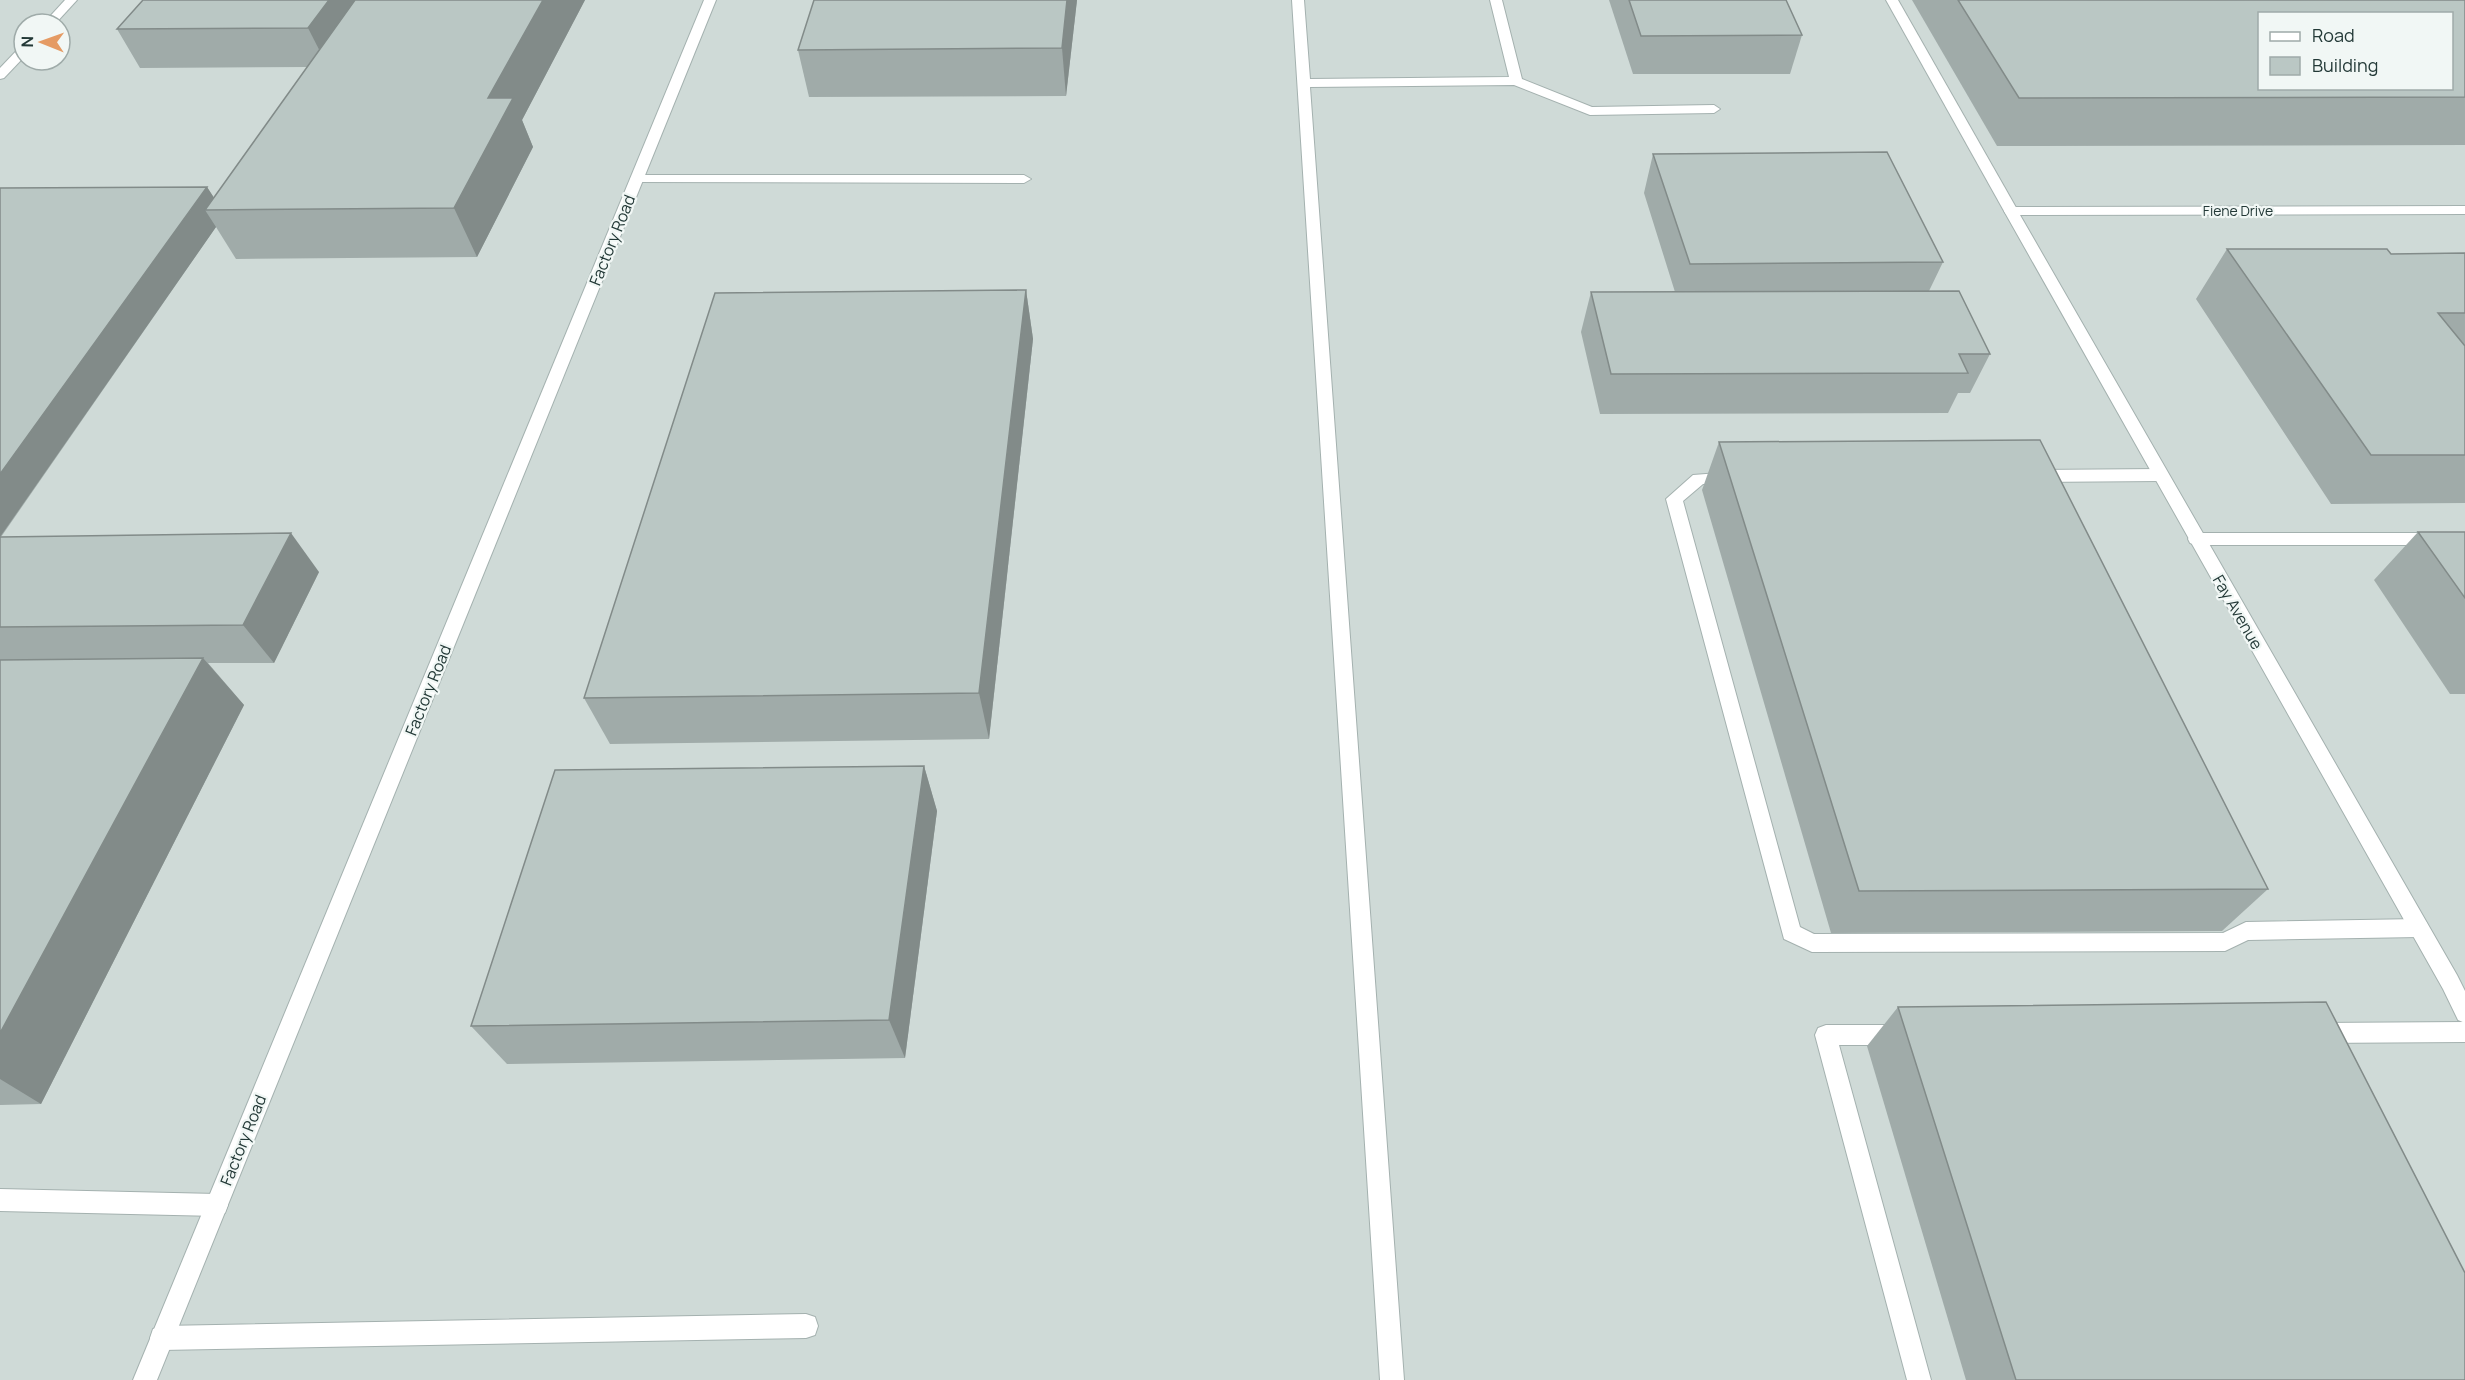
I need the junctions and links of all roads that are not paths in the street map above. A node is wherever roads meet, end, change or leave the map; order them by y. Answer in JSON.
{"nodes":[{"id":1,"x":71,"y":0,"type":"edge"},
{"id":2,"x":710,"y":0,"type":"edge"},
{"id":3,"x":1298,"y":0,"type":"edge"},
{"id":4,"x":1496,"y":0,"type":"edge"},
{"id":5,"x":1892,"y":0,"type":"edge"},
{"id":6,"x":60,"y":12,"type":"edge"},
{"id":7,"x":12,"y":62,"type":"edge"},
{"id":8,"x":0,"y":75,"type":"edge"},
{"id":9,"x":1516,"y":81,"type":"junction"},
{"id":10,"x":1304,"y":83,"type":"junction"},
{"id":11,"x":1714,"y":109,"type":"dead end"},
{"id":12,"x":637,"y":179,"type":"junction"},
{"id":13,"x":1024,"y":179,"type":"dead end"},
{"id":14,"x":2011,"y":211,"type":"junction"},
{"id":15,"x":2464,"y":212,"type":"edge"},
{"id":16,"x":2160,"y":474,"type":"junction"},
{"id":17,"x":2018,"y":476,"type":"edge"},
{"id":18,"x":1746,"y":478,"type":"edge"},
{"id":19,"x":2196,"y":539,"type":"junction"},
{"id":20,"x":2465,"y":539,"type":"edge"},
{"id":21,"x":2419,"y":928,"type":"junction"},
{"id":22,"x":2458,"y":982,"type":"edge"},
{"id":23,"x":2465,"y":1012,"type":"edge"},
{"id":24,"x":2465,"y":1032,"type":"edge"},
{"id":25,"x":2299,"y":1033,"type":"edge"},
{"id":26,"x":1921,"y":1035,"type":"edge"},
{"id":27,"x":0,"y":1200,"type":"edge"},
{"id":28,"x":217,"y":1205,"type":"junction"},
{"id":29,"x":806,"y":1326,"type":"dead end"},
{"id":30,"x":162,"y":1338,"type":"junction"},
{"id":31,"x":145,"y":1380,"type":"edge"},
{"id":32,"x":1392,"y":1380,"type":"edge"},
{"id":33,"x":1919,"y":1380,"type":"edge"}],
"edges":[{"from":1,"to":6,"type":"street"},
{"from":2,"to":12,"type":"street","name":"Factory Road"},
{"from":3,"to":10,"type":"street"},
{"from":4,"to":9,"type":"street"},
{"from":5,"to":14,"type":"street","name":"Fay Avenue"},
{"from":7,"to":8,"type":"street"},
{"from":9,"to":10,"type":"street"},
{"from":9,"to":11,"type":"street"},
{"from":10,"to":32,"type":"street"},
{"from":12,"to":13,"type":"street"},
{"from":12,"to":28,"type":"street","name":"Factory Road"},
{"from":14,"to":15,"type":"street","name":"Fiene Drive"},
{"from":14,"to":16,"type":"street","name":"Fay Avenue"},
{"from":16,"to":17,"type":"street"},
{"from":16,"to":19,"type":"street","name":"Fay Avenue"},
{"from":18,"to":21,"type":"street"},
{"from":19,"to":20,"type":"street"},
{"from":19,"to":21,"type":"street","name":"Fay Avenue"},
{"from":21,"to":22,"type":"street","name":"Fay Avenue"},
{"from":22,"to":23,"type":"street","name":"Fay Avenue"},
{"from":24,"to":25,"type":"street"},
{"from":26,"to":33,"type":"street"},
{"from":27,"to":28,"type":"street"},
{"from":28,"to":30,"type":"street","name":"Factory Road"},
{"from":29,"to":30,"type":"street"},
{"from":30,"to":31,"type":"street","name":"Factory Road"}]}
